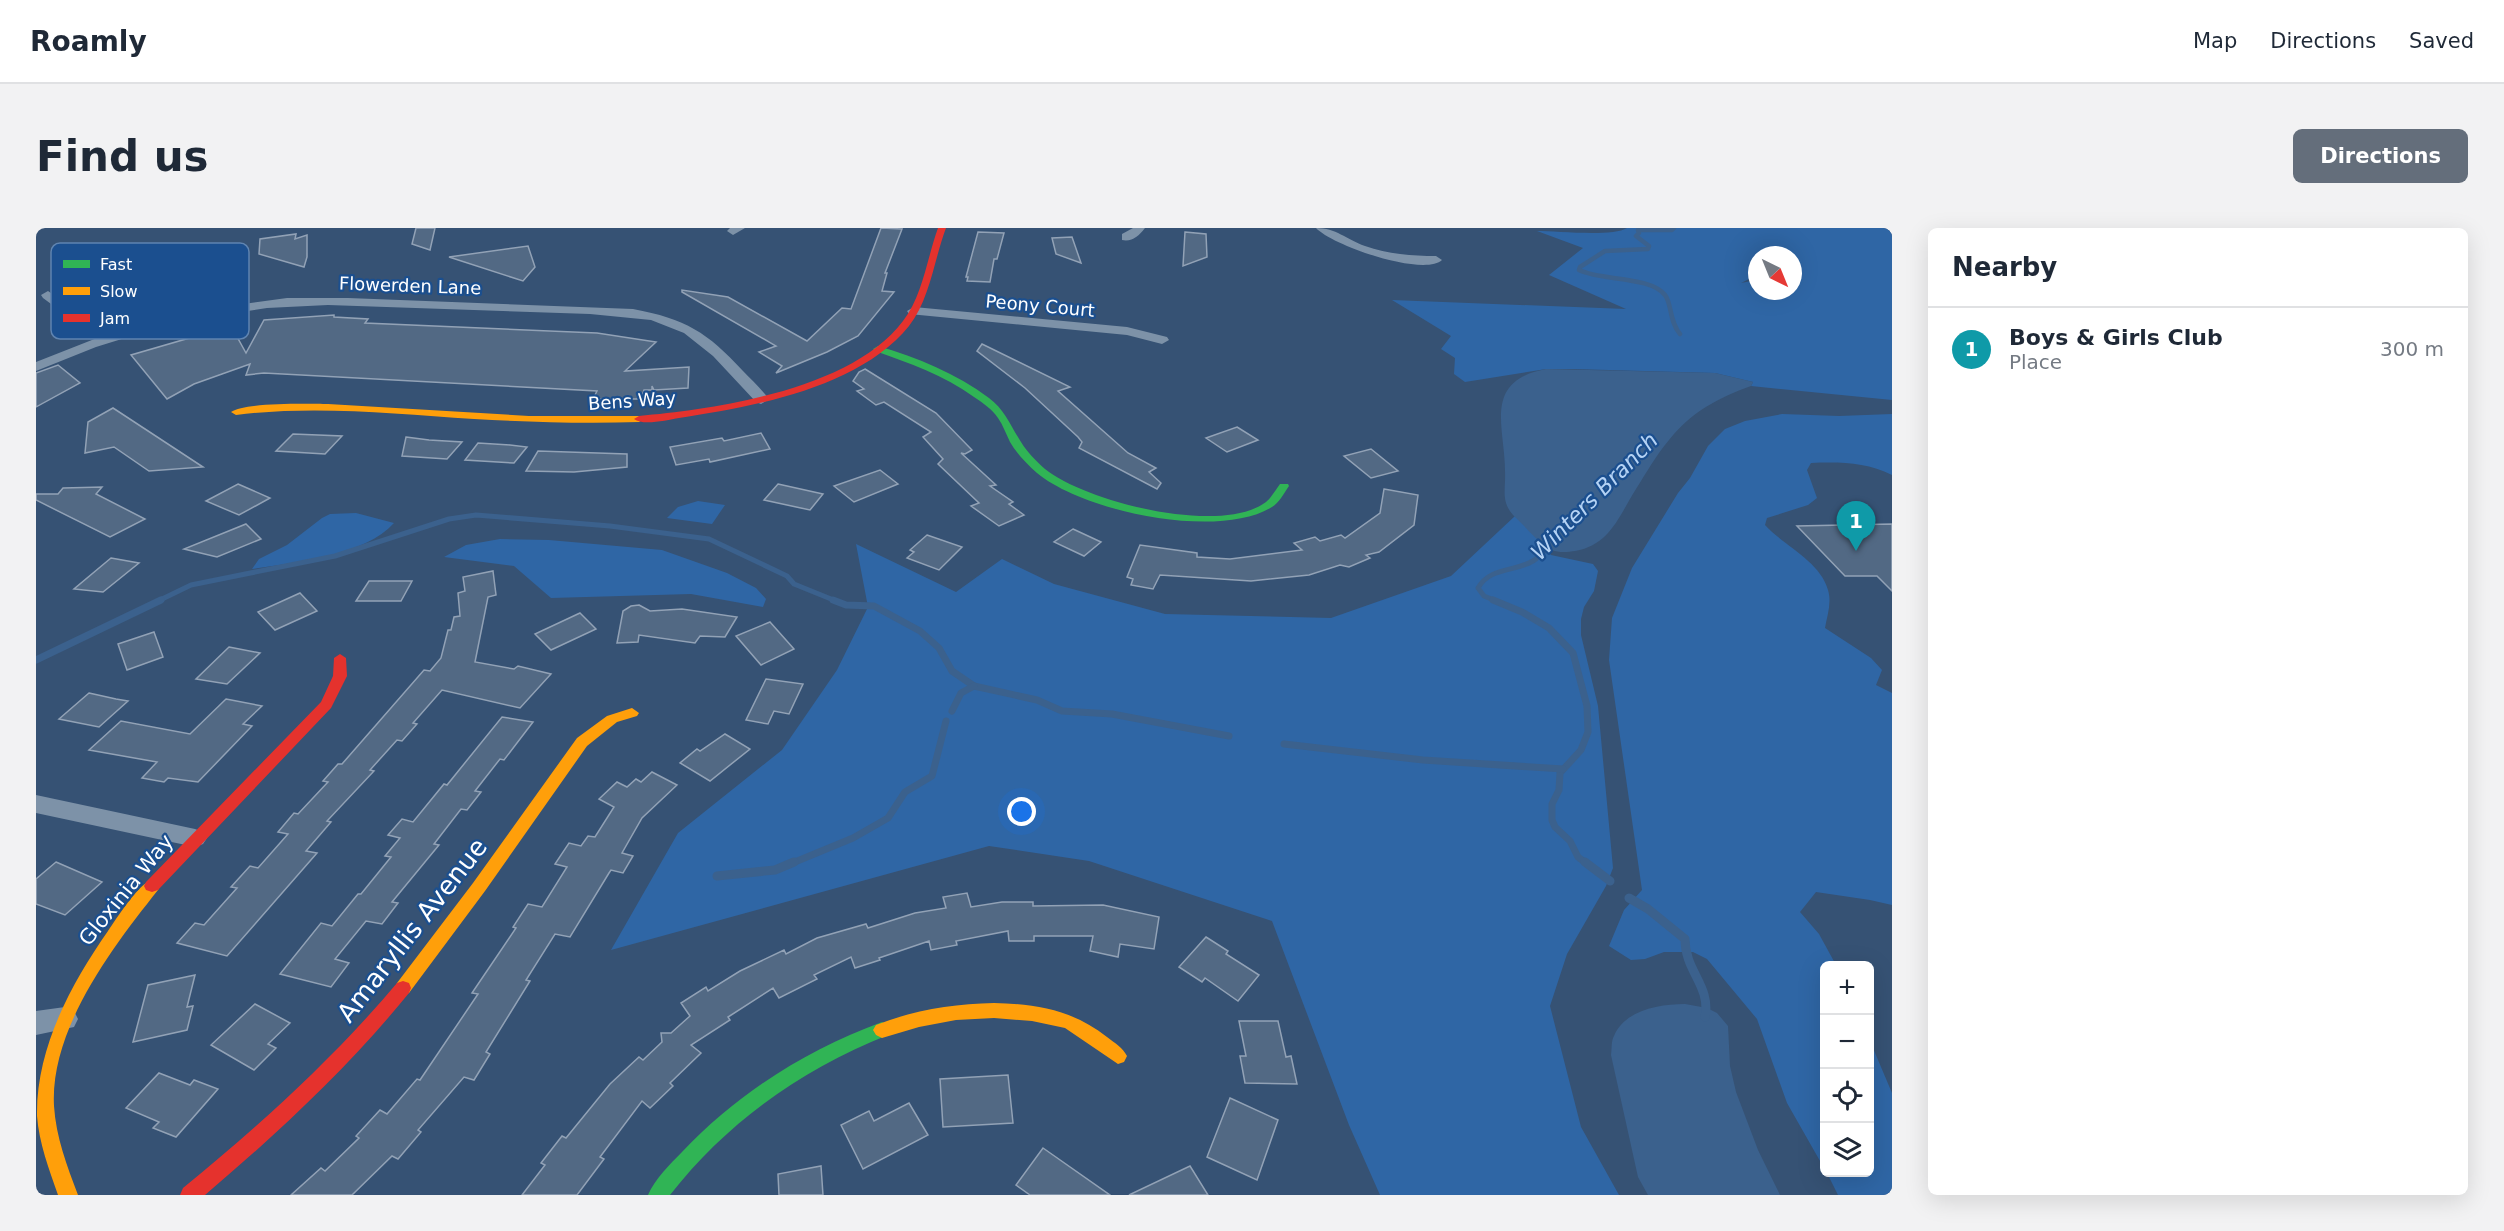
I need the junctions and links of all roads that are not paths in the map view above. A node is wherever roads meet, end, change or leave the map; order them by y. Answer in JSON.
{"nodes":[{"id":1,"x":942,"y":228,"type":"edge"},
{"id":2,"x":1139,"y":228,"type":"edge"},
{"id":3,"x":1322,"y":228,"type":"edge"},
{"id":4,"x":1126,"y":237,"type":"dead end"},
{"id":5,"x":1436,"y":260,"type":"dead end"},
{"id":6,"x":48,"y":295,"type":"dead end"},
{"id":7,"x":51,"y":297,"type":"edge"},
{"id":8,"x":249,"y":308,"type":"edge"},
{"id":9,"x":914,"y":311,"type":"junction"},
{"id":10,"x":106,"y":339,"type":"edge"},
{"id":11,"x":1162,"y":340,"type":"dead end"},
{"id":12,"x":879,"y":350,"type":"junction"},
{"id":13,"x":36,"y":367,"type":"edge"},
{"id":14,"x":761,"y":399,"type":"junction"},
{"id":15,"x":237,"y":412,"type":"dead end"},
{"id":16,"x":1284,"y":486,"type":"dead end"},
{"id":17,"x":340,"y":658,"type":"dead end"},
{"id":18,"x":632,"y":713,"type":"dead end"},
{"id":19,"x":36,"y":804,"type":"edge"},
{"id":20,"x":195,"y":838,"type":"junction"},
{"id":21,"x":65,"y":1019,"type":"junction"},
{"id":22,"x":36,"y":1023,"type":"edge"},
{"id":23,"x":1118,"y":1056,"type":"dead end"},
{"id":24,"x":68,"y":1195,"type":"edge"},
{"id":25,"x":190,"y":1195,"type":"edge"},
{"id":26,"x":658,"y":1195,"type":"edge"}],
"edges":[{"from":1,"to":9,"type":"street","name":"Bens Way"},
{"from":2,"to":4,"type":"street"},
{"from":3,"to":5,"type":"street"},
{"from":6,"to":7,"type":"street"},
{"from":8,"to":14,"type":"street","name":"Flowerden Lane"},
{"from":9,"to":11,"type":"street","name":"Peony Court"},
{"from":9,"to":12,"type":"street","name":"Bens Way"},
{"from":10,"to":13,"type":"street","name":"Flowerden Lane"},
{"from":12,"to":14,"type":"street","name":"Bens Way"},
{"from":12,"to":16,"type":"street"},
{"from":14,"to":15,"type":"street","name":"Bens Way"},
{"from":17,"to":20,"type":"street","name":"Gloxinia Way"},
{"from":18,"to":25,"type":"street","name":"Amaryllis Avenue"},
{"from":19,"to":20,"type":"street"},
{"from":20,"to":21,"type":"street","name":"Gloxinia Way"},
{"from":21,"to":22,"type":"street"},
{"from":21,"to":24,"type":"street","name":"Gloxinia Way"},
{"from":23,"to":26,"type":"street"}]}
